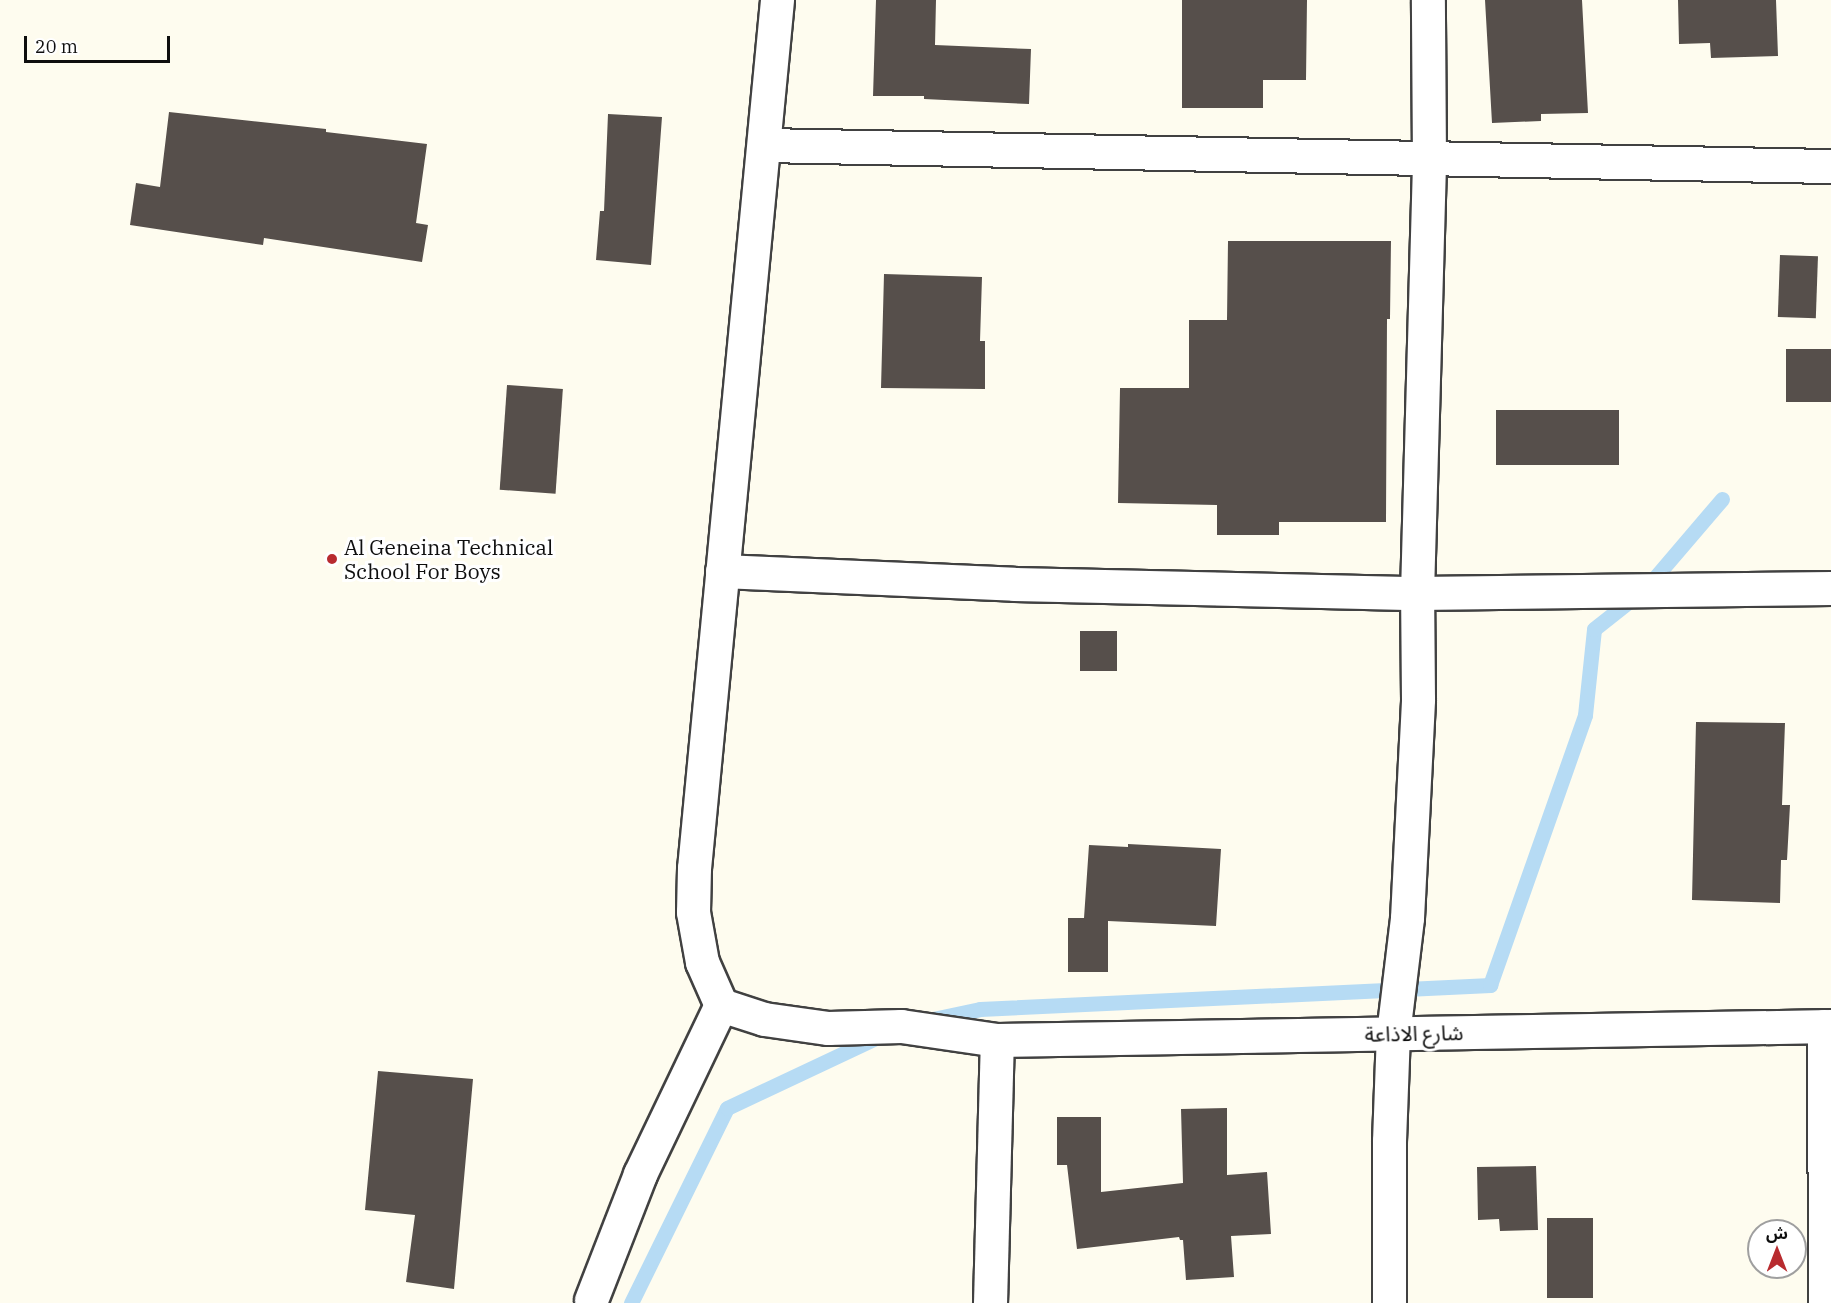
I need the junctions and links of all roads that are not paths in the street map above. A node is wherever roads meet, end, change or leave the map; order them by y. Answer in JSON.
{"nodes":[{"id":1,"x":777,"y":0,"type":"edge"},
{"id":2,"x":1428,"y":0,"type":"edge"},
{"id":3,"x":764,"y":146,"type":"junction"},
{"id":4,"x":1429,"y":160,"type":"junction"},
{"id":5,"x":1831,"y":166,"type":"edge"},
{"id":6,"x":722,"y":571,"type":"junction"},
{"id":7,"x":1831,"y":588,"type":"edge"},
{"id":8,"x":1417,"y":593,"type":"junction"},
{"id":9,"x":721,"y":1005,"type":"junction"},
{"id":10,"x":1828,"y":1026,"type":"edge"},
{"id":11,"x":1393,"y":1034,"type":"junction"},
{"id":12,"x":997,"y":1040,"type":"junction"},
{"id":13,"x":591,"y":1300,"type":"dead end"},
{"id":14,"x":990,"y":1303,"type":"edge"},
{"id":15,"x":1389,"y":1303,"type":"edge"},
{"id":16,"x":1825,"y":1303,"type":"edge"}],
"edges":[{"from":1,"to":3,"type":"street"},
{"from":2,"to":4,"type":"street"},
{"from":3,"to":4,"type":"street"},
{"from":3,"to":6,"type":"street"},
{"from":4,"to":5,"type":"street"},
{"from":4,"to":8,"type":"street"},
{"from":6,"to":8,"type":"street"},
{"from":6,"to":9,"type":"street"},
{"from":7,"to":8,"type":"street"},
{"from":8,"to":11,"type":"street"},
{"from":9,"to":12,"type":"street","name":"شارع الاذاعة"},
{"from":9,"to":13,"type":"street"},
{"from":10,"to":11,"type":"street","name":"شارع الاذاعة"},
{"from":10,"to":16,"type":"street"},
{"from":11,"to":12,"type":"street","name":"شارع الاذاعة"},
{"from":11,"to":15,"type":"street"},
{"from":12,"to":14,"type":"street"}]}
